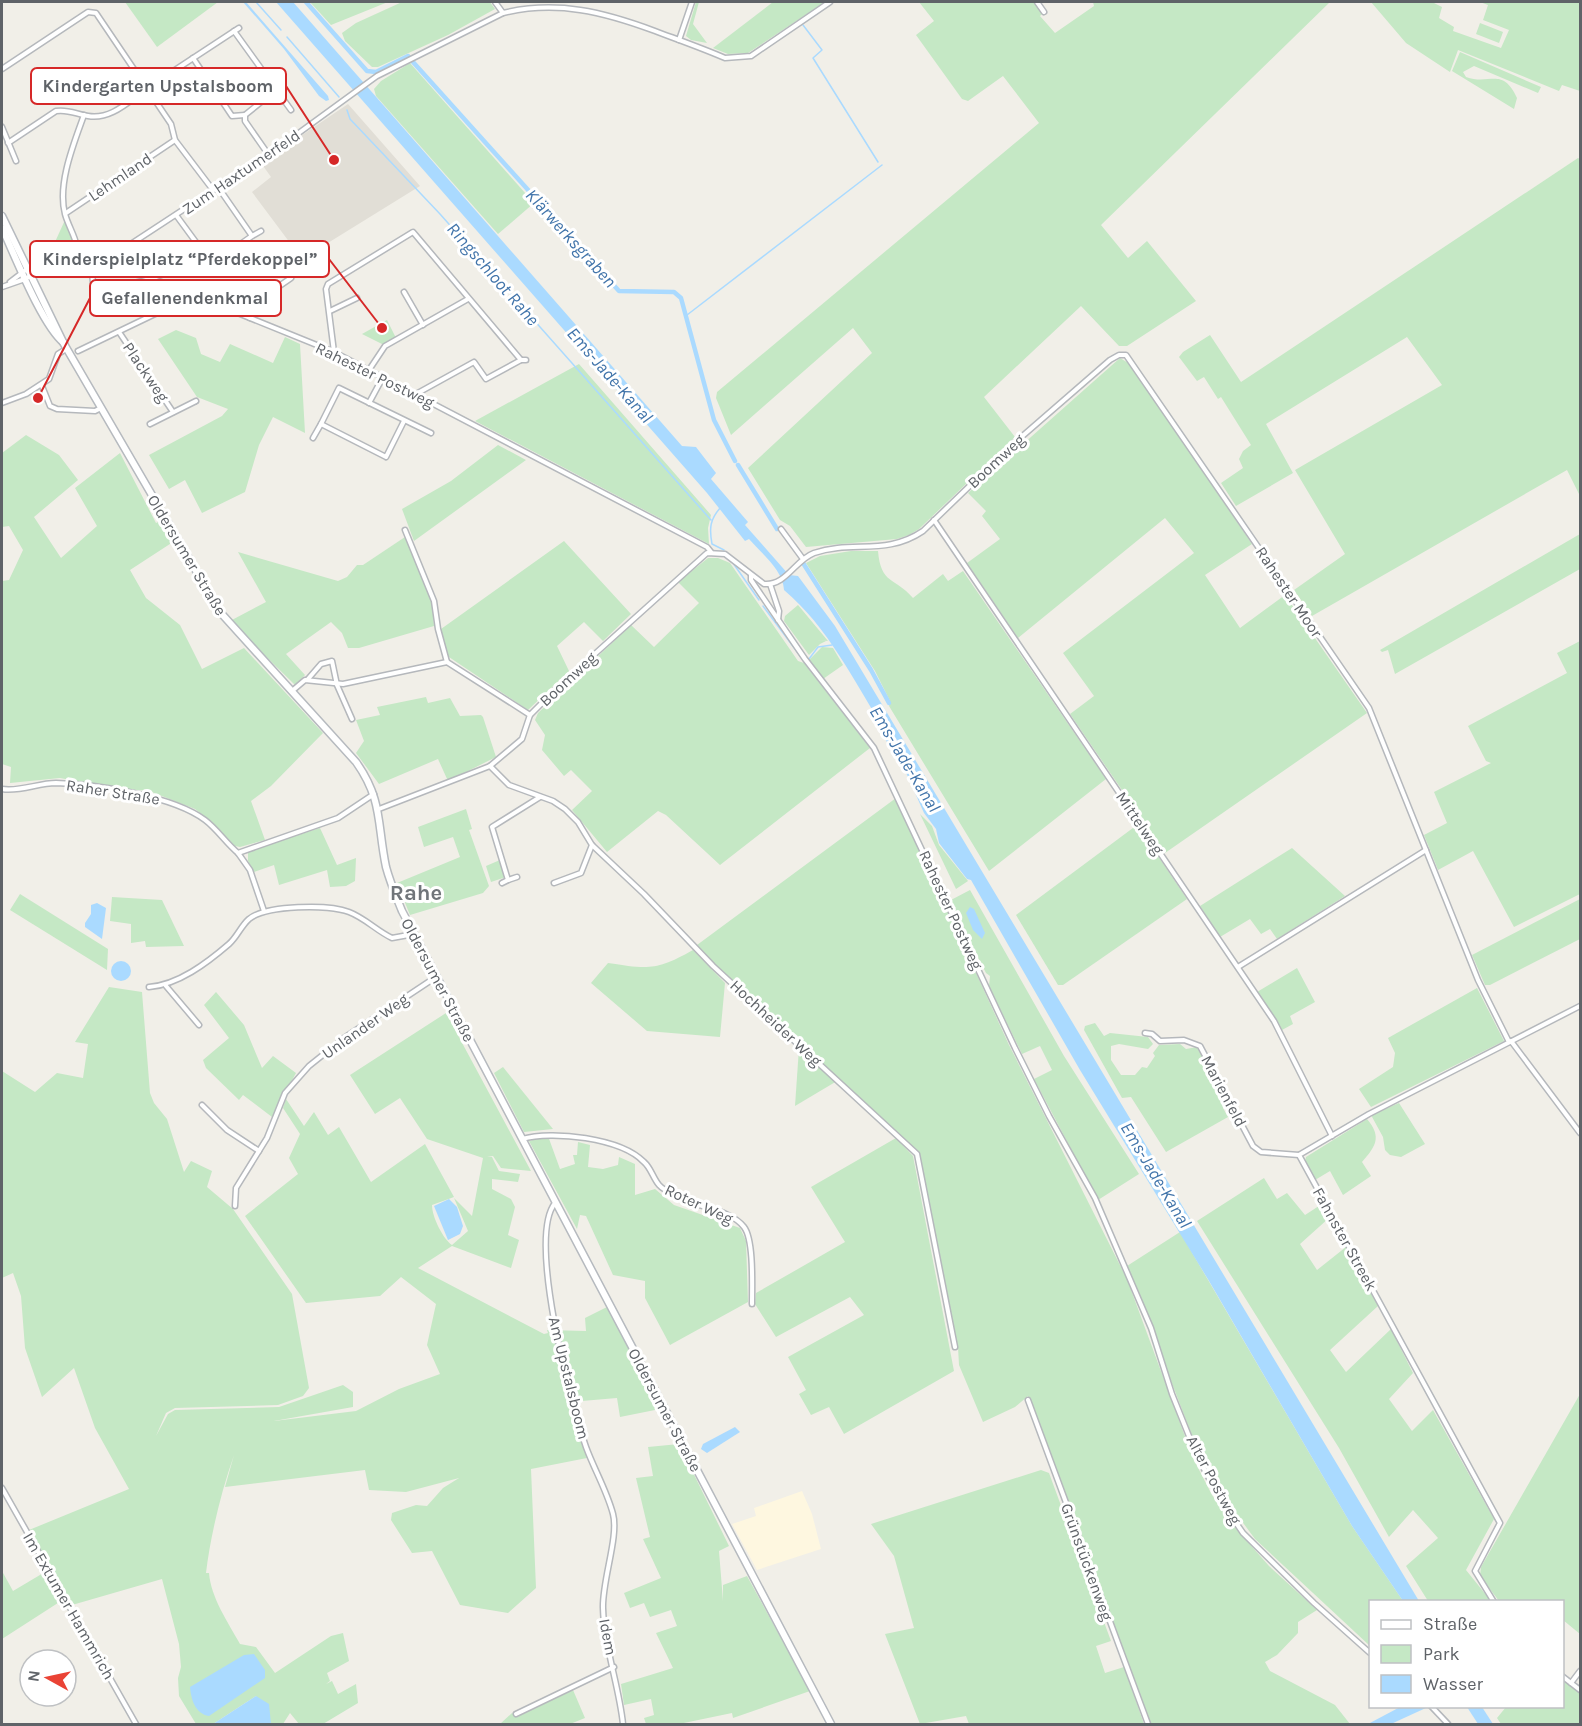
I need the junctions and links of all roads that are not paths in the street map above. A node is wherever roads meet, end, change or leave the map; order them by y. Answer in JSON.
{"nodes":[{"id":1,"x":495,"y":2,"type":"edge"},
{"id":2,"x":692,"y":2,"type":"edge"},
{"id":3,"x":830,"y":2,"type":"edge"},
{"id":4,"x":1037,"y":2,"type":"edge"},
{"id":5,"x":1044,"y":12,"type":"dead end"},
{"id":6,"x":502,"y":13,"type":"junction"},
{"id":7,"x":679,"y":40,"type":"junction"},
{"id":8,"x":193,"y":58,"type":"junction"},
{"id":9,"x":2,"y":69,"type":"edge"},
{"id":10,"x":172,"y":72,"type":"dead end"},
{"id":11,"x":147,"y":89,"type":"junction"},
{"id":12,"x":276,"y":90,"type":"junction"},
{"id":13,"x":291,"y":111,"type":"dead end"},
{"id":14,"x":84,"y":115,"type":"junction"},
{"id":15,"x":245,"y":115,"type":"junction"},
{"id":16,"x":2,"y":127,"type":"edge"},
{"id":17,"x":175,"y":140,"type":"junction"},
{"id":18,"x":8,"y":143,"type":"junction"},
{"id":19,"x":268,"y":154,"type":"junction"},
{"id":20,"x":16,"y":161,"type":"dead end"},
{"id":21,"x":218,"y":187,"type":"junction"},
{"id":22,"x":213,"y":190,"type":"junction"},
{"id":23,"x":65,"y":214,"type":"junction"},
{"id":24,"x":176,"y":215,"type":"junction"},
{"id":25,"x":2,"y":216,"type":"edge"},
{"id":26,"x":2,"y":228,"type":"edge"},
{"id":27,"x":261,"y":231,"type":"dead end"},
{"id":28,"x":252,"y":236,"type":"junction"},
{"id":29,"x":108,"y":260,"type":"junction"},
{"id":30,"x":91,"y":262,"type":"junction"},
{"id":31,"x":75,"y":263,"type":"junction"},
{"id":32,"x":26,"y":274,"type":"junction"},
{"id":33,"x":291,"y":278,"type":"dead end"},
{"id":34,"x":2,"y":287,"type":"edge"},
{"id":35,"x":186,"y":292,"type":"junction"},
{"id":36,"x":404,"y":292,"type":"dead end"},
{"id":37,"x":94,"y":293,"type":"dead end"},
{"id":38,"x":357,"y":298,"type":"dead end"},
{"id":39,"x":468,"y":299,"type":"junction"},
{"id":40,"x":330,"y":311,"type":"junction"},
{"id":41,"x":250,"y":318,"type":"junction"},
{"id":42,"x":423,"y":325,"type":"junction"},
{"id":43,"x":119,"y":332,"type":"junction"},
{"id":44,"x":66,"y":346,"type":"junction"},
{"id":45,"x":78,"y":351,"type":"dead end"},
{"id":46,"x":334,"y":352,"type":"junction"},
{"id":47,"x":1119,"y":355,"type":"joint"},
{"id":48,"x":369,"y":370,"type":"junction"},
{"id":49,"x":383,"y":377,"type":"junction"},
{"id":50,"x":42,"y":386,"type":"junction"},
{"id":51,"x":416,"y":394,"type":"junction"},
{"id":52,"x":196,"y":401,"type":"dead end"},
{"id":53,"x":2,"y":403,"type":"edge"},
{"id":54,"x":369,"y":403,"type":"junction"},
{"id":55,"x":100,"y":408,"type":"junction"},
{"id":56,"x":173,"y":412,"type":"junction"},
{"id":57,"x":404,"y":421,"type":"junction"},
{"id":58,"x":150,"y":424,"type":"dead end"},
{"id":59,"x":321,"y":424,"type":"junction"},
{"id":60,"x":431,"y":433,"type":"dead end"},
{"id":61,"x":313,"y":438,"type":"dead end"},
{"id":62,"x":934,"y":520,"type":"junction"},
{"id":63,"x":781,"y":529,"type":"dead end"},
{"id":64,"x":405,"y":530,"type":"dead end"},
{"id":65,"x":711,"y":552,"type":"junction"},
{"id":66,"x":803,"y":560,"type":"junction"},
{"id":67,"x":751,"y":575,"type":"junction"},
{"id":68,"x":770,"y":584,"type":"junction"},
{"id":69,"x":778,"y":621,"type":"junction"},
{"id":70,"x":447,"y":662,"type":"junction"},
{"id":71,"x":308,"y":679,"type":"junction"},
{"id":72,"x":337,"y":685,"type":"junction"},
{"id":73,"x":291,"y":692,"type":"junction"},
{"id":74,"x":530,"y":716,"type":"junction"},
{"id":75,"x":352,"y":719,"type":"dead end"},
{"id":76,"x":489,"y":766,"type":"junction"},
{"id":77,"x":2,"y":789,"type":"edge"},
{"id":78,"x":375,"y":794,"type":"junction"},
{"id":79,"x":540,"y":796,"type":"junction"},
{"id":80,"x":379,"y":808,"type":"junction"},
{"id":81,"x":592,"y":845,"type":"junction"},
{"id":82,"x":1426,"y":850,"type":"junction"},
{"id":83,"x":238,"y":853,"type":"junction"},
{"id":84,"x":517,"y":877,"type":"dead end"},
{"id":85,"x":508,"y":880,"type":"junction"},
{"id":86,"x":502,"y":883,"type":"dead end"},
{"id":87,"x":554,"y":883,"type":"dead end"},
{"id":88,"x":264,"y":911,"type":"junction"},
{"id":89,"x":414,"y":934,"type":"junction"},
{"id":90,"x":1238,"y":967,"type":"junction"},
{"id":91,"x":436,"y":977,"type":"junction"},
{"id":92,"x":166,"y":986,"type":"junction"},
{"id":93,"x":149,"y":987,"type":"dead end"},
{"id":94,"x":1581,"y":1006,"type":"edge"},
{"id":95,"x":198,"y":1025,"type":"dead end"},
{"id":96,"x":1145,"y":1033,"type":"dead end"},
{"id":97,"x":1510,"y":1041,"type":"junction"},
{"id":98,"x":202,"y":1106,"type":"dead end"},
{"id":99,"x":1581,"y":1133,"type":"edge"},
{"id":100,"x":1332,"y":1136,"type":"junction"},
{"id":101,"x":521,"y":1139,"type":"junction"},
{"id":102,"x":259,"y":1151,"type":"junction"},
{"id":103,"x":1299,"y":1155,"type":"junction"},
{"id":104,"x":555,"y":1203,"type":"junction"},
{"id":105,"x":235,"y":1206,"type":"dead end"},
{"id":106,"x":1123,"y":1263,"type":"joint"},
{"id":107,"x":752,"y":1304,"type":"dead end"},
{"id":108,"x":955,"y":1347,"type":"dead end"},
{"id":109,"x":1028,"y":1400,"type":"dead end"},
{"id":110,"x":2,"y":1488,"type":"edge"},
{"id":111,"x":610,"y":1549,"type":"joint"},
{"id":112,"x":1493,"y":1600,"type":"edge"},
{"id":113,"x":1369,"y":1651,"type":"edge"},
{"id":114,"x":614,"y":1667,"type":"junction"},
{"id":115,"x":1581,"y":1671,"type":"edge"},
{"id":116,"x":1564,"y":1677,"type":"edge"},
{"id":117,"x":1571,"y":1683,"type":"junction"},
{"id":118,"x":1581,"y":1690,"type":"edge"},
{"id":119,"x":1432,"y":1708,"type":"edge"},
{"id":120,"x":516,"y":1713,"type":"dead end"},
{"id":121,"x":136,"y":1725,"type":"edge"},
{"id":122,"x":623,"y":1725,"type":"edge"},
{"id":123,"x":831,"y":1725,"type":"edge"},
{"id":124,"x":1148,"y":1725,"type":"edge"},
{"id":125,"x":1448,"y":1725,"type":"edge"}],
"edges":[{"from":1,"to":6,"type":"street"},
{"from":2,"to":7,"type":"street"},
{"from":3,"to":7,"type":"street","name":"Zum Haxtumerfeld"},
{"from":4,"to":5,"type":"street"},
{"from":6,"to":7,"type":"street","name":"Zum Haxtumerfeld"},
{"from":6,"to":19,"type":"street","name":"Zum Haxtumerfeld"},
{"from":8,"to":10,"type":"street"},
{"from":8,"to":12,"type":"street"},
{"from":8,"to":15,"type":"street"},
{"from":9,"to":11,"type":"street"},
{"from":11,"to":14,"type":"street"},
{"from":11,"to":17,"type":"street"},
{"from":12,"to":13,"type":"street"},
{"from":12,"to":15,"type":"street"},
{"from":14,"to":18,"type":"street"},
{"from":14,"to":23,"type":"street"},
{"from":15,"to":19,"type":"street"},
{"from":16,"to":18,"type":"street"},
{"from":17,"to":22,"type":"street"},
{"from":17,"to":23,"type":"street","name":"Lehmland"},
{"from":18,"to":20,"type":"street"},
{"from":19,"to":21,"type":"street","name":"Zum Haxtumerfeld"},
{"from":21,"to":22,"type":"street","name":"Zum Haxtumerfeld"},
{"from":21,"to":28,"type":"street"},
{"from":22,"to":24,"type":"street","name":"Zum Haxtumerfeld"},
{"from":23,"to":31,"type":"street"},
{"from":24,"to":28,"type":"street"},
{"from":24,"to":29,"type":"street","name":"Zum Haxtumerfeld"},
{"from":25,"to":32,"type":"main road","name":"Oldersumer Straße"},
{"from":26,"to":32,"type":"main road","name":"Oldersumer Straße"},
{"from":27,"to":28,"type":"street"},
{"from":29,"to":30,"type":"street"},
{"from":29,"to":35,"type":"street","name":"Rahester Postweg"},
{"from":30,"to":31,"type":"street"},
{"from":30,"to":37,"type":"street"},
{"from":31,"to":32,"type":"street"},
{"from":32,"to":34,"type":"street"},
{"from":32,"to":44,"type":"main road","name":"Oldersumer Straße"},
{"from":33,"to":41,"type":"street"},
{"from":35,"to":41,"type":"street","name":"Rahester Postweg"},
{"from":35,"to":43,"type":"street"},
{"from":36,"to":42,"type":"street"},
{"from":38,"to":40,"type":"street"},
{"from":39,"to":40,"type":"street"},
{"from":39,"to":42,"type":"street"},
{"from":39,"to":51,"type":"street"},
{"from":40,"to":46,"type":"street"},
{"from":41,"to":46,"type":"street","name":"Rahester Postweg"},
{"from":42,"to":48,"type":"street"},
{"from":43,"to":45,"type":"street"},
{"from":43,"to":56,"type":"street","name":"Plackweg"},
{"from":44,"to":50,"type":"street"},
{"from":44,"to":55,"type":"main road","name":"Oldersumer Straße"},
{"from":46,"to":48,"type":"street","name":"Rahester Postweg"},
{"from":47,"to":62,"type":"street","name":"Boomweg"},
{"from":47,"to":82,"type":"street","name":"Rahester Moor"},
{"from":48,"to":49,"type":"street","name":"Rahester Postweg"},
{"from":49,"to":51,"type":"street","name":"Rahester Postweg"},
{"from":49,"to":54,"type":"street"},
{"from":50,"to":53,"type":"street"},
{"from":50,"to":55,"type":"street"},
{"from":51,"to":65,"type":"street","name":"Rahester Postweg"},
{"from":52,"to":56,"type":"street","name":"Plackweg"},
{"from":54,"to":57,"type":"street"},
{"from":54,"to":59,"type":"street"},
{"from":55,"to":73,"type":"main road","name":"Oldersumer Straße"},
{"from":56,"to":58,"type":"street","name":"Plackweg"},
{"from":57,"to":59,"type":"street"},
{"from":57,"to":60,"type":"street"},
{"from":59,"to":61,"type":"street"},
{"from":62,"to":66,"type":"street","name":"Boomweg"},
{"from":62,"to":90,"type":"street","name":"Mittelweg"},
{"from":63,"to":66,"type":"street"},
{"from":64,"to":70,"type":"street"},
{"from":65,"to":67,"type":"street"},
{"from":65,"to":74,"type":"street","name":"Boomweg"},
{"from":66,"to":68,"type":"street","name":"Boomweg"},
{"from":67,"to":68,"type":"street"},
{"from":67,"to":69,"type":"street","name":"Rahester Postweg"},
{"from":68,"to":69,"type":"street"},
{"from":69,"to":106,"type":"street","name":"Rahester Postweg"},
{"from":70,"to":72,"type":"street"},
{"from":70,"to":74,"type":"street"},
{"from":71,"to":72,"type":"street"},
{"from":71,"to":72,"type":"street"},
{"from":71,"to":73,"type":"street"},
{"from":72,"to":75,"type":"street"},
{"from":73,"to":78,"type":"main road","name":"Oldersumer Straße"},
{"from":74,"to":76,"type":"street","name":"Boomweg"},
{"from":76,"to":79,"type":"street","name":"Hochheider Weg"},
{"from":76,"to":80,"type":"street","name":"Boomweg"},
{"from":77,"to":83,"type":"street","name":"Raher Straße"},
{"from":78,"to":80,"type":"main road","name":"Oldersumer Straße"},
{"from":78,"to":83,"type":"street"},
{"from":79,"to":81,"type":"street","name":"Hochheider Weg"},
{"from":79,"to":85,"type":"street"},
{"from":80,"to":89,"type":"main road","name":"Oldersumer Straße"},
{"from":81,"to":87,"type":"street"},
{"from":81,"to":108,"type":"street","name":"Hochheider Weg"},
{"from":82,"to":90,"type":"street"},
{"from":82,"to":97,"type":"street","name":"Rahester Moor"},
{"from":83,"to":88,"type":"street","name":"Raher Straße"},
{"from":84,"to":85,"type":"street"},
{"from":85,"to":86,"type":"street"},
{"from":88,"to":89,"type":"street"},
{"from":88,"to":92,"type":"street"},
{"from":89,"to":91,"type":"main road","name":"Oldersumer Straße"},
{"from":90,"to":100,"type":"street","name":"Mittelweg"},
{"from":91,"to":101,"type":"main road","name":"Oldersumer Straße"},
{"from":91,"to":102,"type":"street","name":"Unlander Weg"},
{"from":92,"to":93,"type":"street"},
{"from":92,"to":95,"type":"street"},
{"from":94,"to":97,"type":"street"},
{"from":96,"to":103,"type":"street","name":"Marienfeld"},
{"from":97,"to":99,"type":"street","name":"Rahester Moor"},
{"from":97,"to":100,"type":"street"},
{"from":98,"to":102,"type":"street"},
{"from":100,"to":103,"type":"street"},
{"from":101,"to":104,"type":"main road","name":"Oldersumer Straße"},
{"from":101,"to":107,"type":"street","name":"Roter Weg"},
{"from":102,"to":105,"type":"street","name":"Unlander Weg"},
{"from":103,"to":112,"type":"street","name":"Fahnster Streek"},
{"from":104,"to":111,"type":"street","name":"Am Upstalsboom"},
{"from":104,"to":123,"type":"main road","name":"Oldersumer Straße"},
{"from":106,"to":113,"type":"street","name":"Alter Postweg"},
{"from":109,"to":124,"type":"street","name":"Grünstückenweg"},
{"from":110,"to":121,"type":"street","name":"Im Extumer Hammrich"},
{"from":111,"to":114,"type":"street","name":"Idem"},
{"from":114,"to":120,"type":"street"},
{"from":114,"to":122,"type":"street","name":"Idem"},
{"from":115,"to":117,"type":"street"},
{"from":116,"to":117,"type":"street"},
{"from":117,"to":118,"type":"street"},
{"from":119,"to":125,"type":"street"}]}
